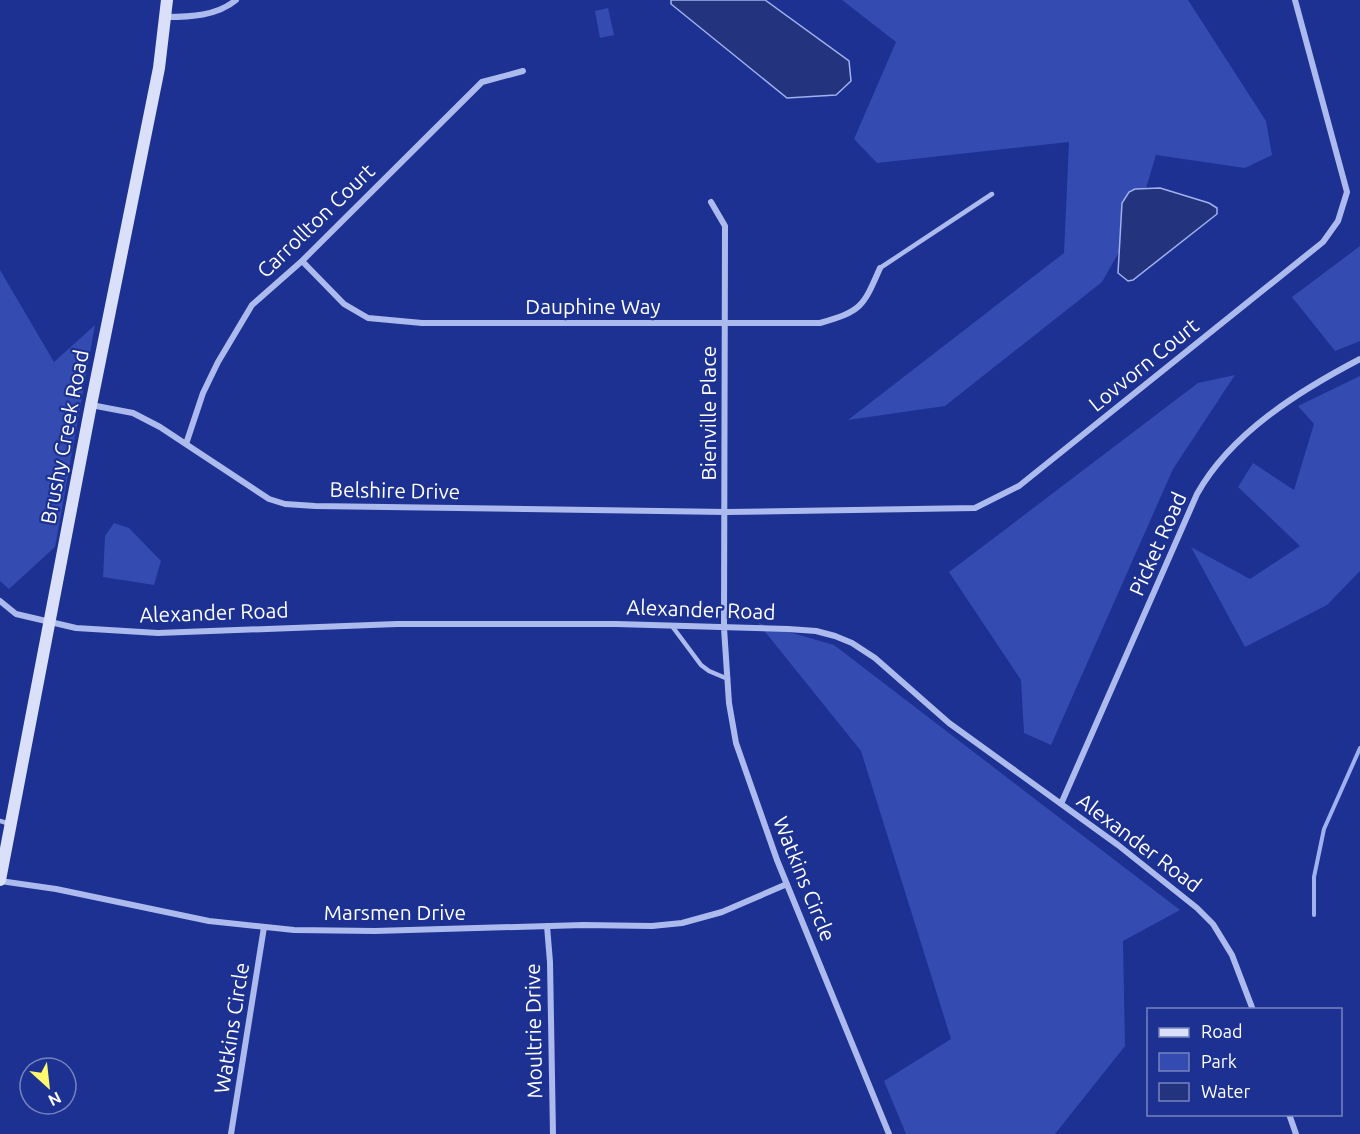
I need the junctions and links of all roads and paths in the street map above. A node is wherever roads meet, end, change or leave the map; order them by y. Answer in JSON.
{"nodes":[{"id":1,"x":167,"y":0,"type":"edge"},
{"id":2,"x":236,"y":0,"type":"edge"},
{"id":3,"x":1295,"y":0,"type":"edge"},
{"id":4,"x":166,"y":17,"type":"junction"},
{"id":5,"x":523,"y":71,"type":"dead end"},
{"id":6,"x":992,"y":194,"type":"dead end"},
{"id":7,"x":711,"y":202,"type":"dead end"},
{"id":8,"x":302,"y":261,"type":"junction"},
{"id":9,"x":880,"y":268,"type":"joint"},
{"id":10,"x":726,"y":323,"type":"junction"},
{"id":11,"x":1360,"y":359,"type":"edge"},
{"id":12,"x":91,"y":405,"type":"junction"},
{"id":13,"x":186,"y":444,"type":"junction"},
{"id":14,"x":726,"y":512,"type":"junction"},
{"id":15,"x":0,"y":601,"type":"edge"},
{"id":16,"x":49,"y":622,"type":"junction"},
{"id":17,"x":672,"y":626,"type":"junction"},
{"id":18,"x":724,"y":628,"type":"junction"},
{"id":19,"x":728,"y":679,"type":"junction"},
{"id":20,"x":1061,"y":804,"type":"junction"},
{"id":21,"x":6,"y":823,"type":"edge"},
{"id":22,"x":0,"y":881,"type":"edge"},
{"id":23,"x":787,"y":884,"type":"junction"},
{"id":24,"x":547,"y":926,"type":"junction"},
{"id":25,"x":264,"y":927,"type":"junction"},
{"id":26,"x":1252,"y":1008,"type":"edge"},
{"id":27,"x":1290,"y":1116,"type":"edge"},
{"id":28,"x":231,"y":1134,"type":"edge"},
{"id":29,"x":553,"y":1134,"type":"edge"},
{"id":30,"x":889,"y":1134,"type":"edge"},
{"id":31,"x":1296,"y":1134,"type":"edge"}],
"edges":[{"from":1,"to":4,"type":"main road","name":"Brushy Creek Road"},
{"from":2,"to":4,"type":"street"},
{"from":3,"to":14,"type":"street","name":"Lovvorn Court"},
{"from":4,"to":12,"type":"main road","name":"Brushy Creek Road"},
{"from":5,"to":8,"type":"street","name":"Carrollton Court"},
{"from":6,"to":9,"type":"lane"},
{"from":7,"to":10,"type":"street","name":"Bienville Place"},
{"from":8,"to":10,"type":"street","name":"Dauphine Way"},
{"from":8,"to":13,"type":"street","name":"Carrollton Court"},
{"from":9,"to":10,"type":"street","name":"Dauphine Way"},
{"from":10,"to":14,"type":"street","name":"Bienville Place"},
{"from":11,"to":20,"type":"street","name":"Picket Road"},
{"from":12,"to":13,"type":"street","name":"Belshire Drive"},
{"from":12,"to":16,"type":"main road","name":"Brushy Creek Road"},
{"from":13,"to":14,"type":"street","name":"Belshire Drive"},
{"from":14,"to":18,"type":"street","name":"Bienville Place"},
{"from":15,"to":16,"type":"street","name":"Alexander Road"},
{"from":16,"to":17,"type":"street","name":"Alexander Road"},
{"from":16,"to":21,"type":"main road","name":"Brushy Creek Road"},
{"from":17,"to":18,"type":"street","name":"Alexander Road"},
{"from":17,"to":19,"type":"lane"},
{"from":18,"to":19,"type":"street","name":"Watkins Circle"},
{"from":18,"to":20,"type":"street","name":"Alexander Road"},
{"from":19,"to":23,"type":"street","name":"Watkins Circle"},
{"from":20,"to":26,"type":"street","name":"Alexander Road"},
{"from":21,"to":22,"type":"main road","name":"Brushy Creek Road"},
{"from":22,"to":25,"type":"street","name":"Marsmen Drive"},
{"from":23,"to":24,"type":"street","name":"Marsmen Drive"},
{"from":23,"to":30,"type":"street","name":"Watkins Circle"},
{"from":24,"to":25,"type":"street","name":"Marsmen Drive"},
{"from":24,"to":29,"type":"street","name":"Moultrie Drive"},
{"from":25,"to":28,"type":"street","name":"Watkins Circle"},
{"from":27,"to":31,"type":"street"}]}
